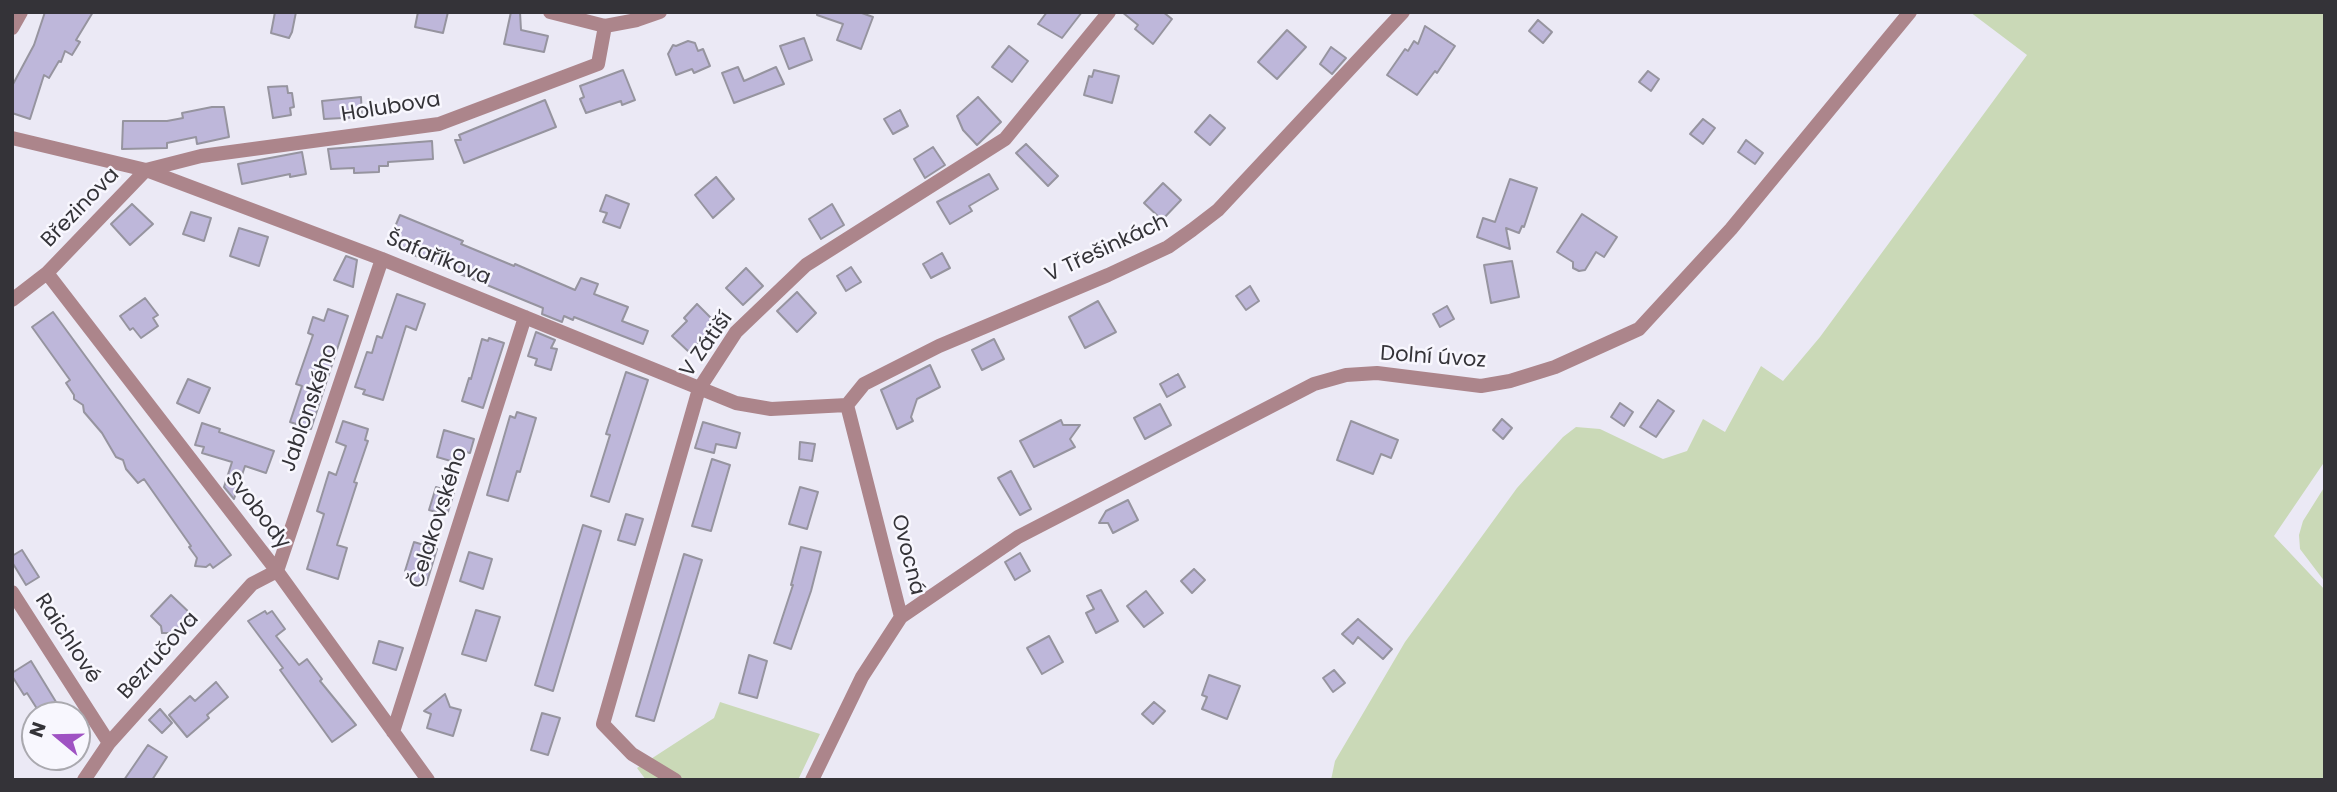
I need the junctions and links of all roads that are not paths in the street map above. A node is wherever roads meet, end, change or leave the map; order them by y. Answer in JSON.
{"nodes":[{"id":1,"x":21,"y":12,"type":"edge"},
{"id":2,"x":550,"y":12,"type":"edge"},
{"id":3,"x":660,"y":12,"type":"edge"},
{"id":4,"x":1109,"y":12,"type":"edge"},
{"id":5,"x":1403,"y":12,"type":"edge"},
{"id":6,"x":1910,"y":12,"type":"edge"},
{"id":7,"x":605,"y":26,"type":"junction"},
{"id":8,"x":12,"y":28,"type":"edge"},
{"id":9,"x":12,"y":138,"type":"edge"},
{"id":10,"x":146,"y":170,"type":"junction"},
{"id":11,"x":382,"y":259,"type":"junction"},
{"id":12,"x":47,"y":273,"type":"junction"},
{"id":13,"x":12,"y":300,"type":"edge"},
{"id":14,"x":524,"y":317,"type":"junction"},
{"id":15,"x":699,"y":389,"type":"junction"},
{"id":16,"x":847,"y":405,"type":"junction"},
{"id":17,"x":277,"y":571,"type":"junction"},
{"id":18,"x":12,"y":592,"type":"edge"},
{"id":19,"x":901,"y":617,"type":"junction"},
{"id":20,"x":393,"y":732,"type":"junction"},
{"id":21,"x":109,"y":743,"type":"junction"},
{"id":22,"x":83,"y":780,"type":"edge"},
{"id":23,"x":428,"y":780,"type":"edge"},
{"id":24,"x":675,"y":780,"type":"edge"},
{"id":25,"x":811,"y":780,"type":"edge"}],
"edges":[{"from":1,"to":8,"type":"street"},
{"from":2,"to":7,"type":"street"},
{"from":3,"to":7,"type":"street"},
{"from":4,"to":15,"type":"street","name":"V Zátiší"},
{"from":5,"to":16,"type":"street","name":"V Třešinkách"},
{"from":6,"to":19,"type":"street","name":"Dolní úvoz"},
{"from":7,"to":10,"type":"street","name":"Holubova"},
{"from":9,"to":10,"type":"street","name":"Šafaříkova"},
{"from":10,"to":11,"type":"street","name":"Šafaříkova"},
{"from":10,"to":12,"type":"street","name":"Březinova"},
{"from":11,"to":14,"type":"street","name":"Šafaříkova"},
{"from":11,"to":17,"type":"street","name":"Jablonského"},
{"from":12,"to":13,"type":"street","name":"Březinova"},
{"from":12,"to":17,"type":"street","name":"Svobody"},
{"from":14,"to":15,"type":"street","name":"Šafaříkova"},
{"from":14,"to":20,"type":"street","name":"Čelakovského"},
{"from":15,"to":16,"type":"street","name":"Šafaříkova"},
{"from":15,"to":24,"type":"street","name":"V Zátiší"},
{"from":16,"to":19,"type":"street","name":"Ovocná"},
{"from":17,"to":20,"type":"street","name":"Svobody"},
{"from":17,"to":21,"type":"street","name":"Bezručova"},
{"from":18,"to":21,"type":"street","name":"Raichlové"},
{"from":19,"to":25,"type":"street","name":"Ovocná"},
{"from":20,"to":23,"type":"street","name":"Svobody"},
{"from":21,"to":22,"type":"street","name":"Bezručova"}]}
